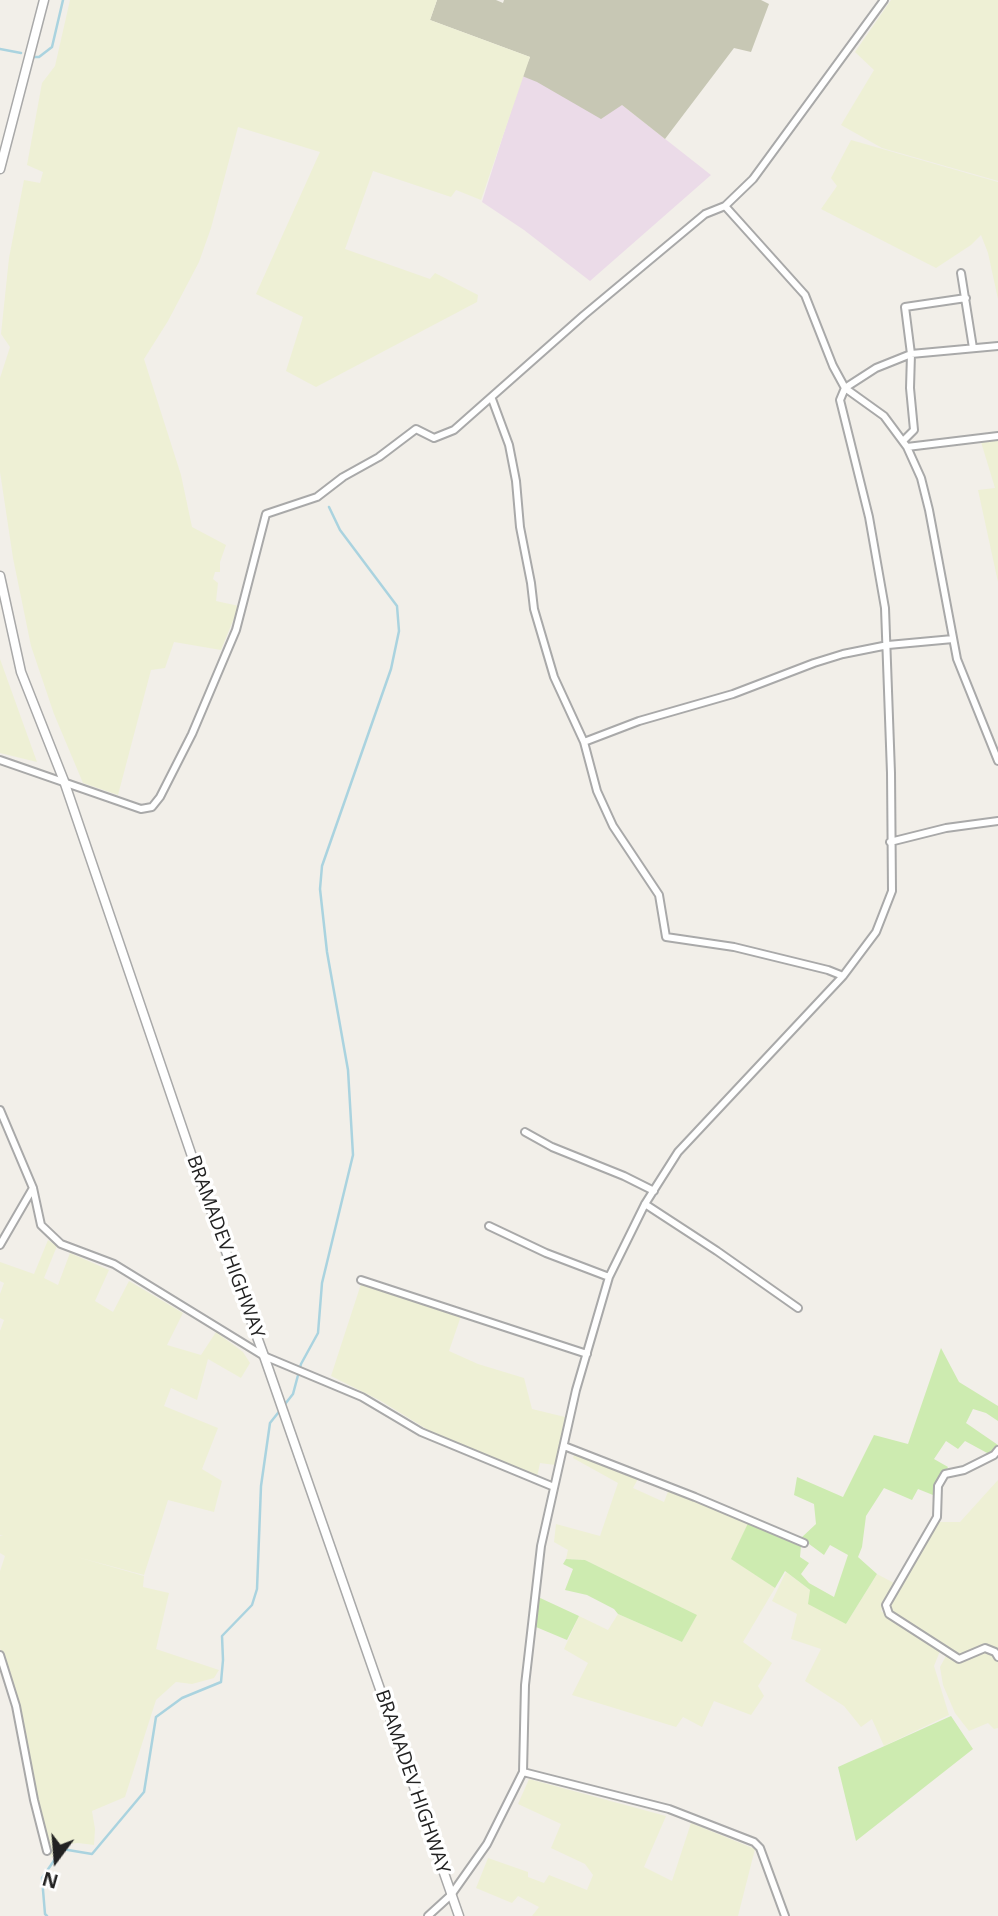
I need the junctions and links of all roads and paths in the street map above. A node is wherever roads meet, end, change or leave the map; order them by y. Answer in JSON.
{"nodes":[{"id":1,"x":44,"y":0,"type":"edge"},
{"id":2,"x":884,"y":0,"type":"edge"},
{"id":3,"x":0,"y":169,"type":"edge"},
{"id":4,"x":725,"y":206,"type":"junction"},
{"id":5,"x":961,"y":273,"type":"dead end"},
{"id":6,"x":966,"y":298,"type":"junction"},
{"id":7,"x":998,"y":346,"type":"edge"},
{"id":8,"x":974,"y":348,"type":"junction"},
{"id":9,"x":911,"y":354,"type":"junction"},
{"id":10,"x":845,"y":388,"type":"junction"},
{"id":11,"x":492,"y":399,"type":"junction"},
{"id":12,"x":998,"y":436,"type":"edge"},
{"id":13,"x":905,"y":443,"type":"junction"},
{"id":14,"x":0,"y":576,"type":"edge"},
{"id":15,"x":953,"y":639,"type":"junction"},
{"id":16,"x":888,"y":645,"type":"junction"},
{"id":17,"x":584,"y":742,"type":"junction"},
{"id":18,"x":0,"y":760,"type":"edge"},
{"id":19,"x":998,"y":761,"type":"edge"},
{"id":20,"x":65,"y":781,"type":"junction"},
{"id":21,"x":998,"y":821,"type":"edge"},
{"id":22,"x":890,"y":842,"type":"junction"},
{"id":23,"x":843,"y":976,"type":"junction"},
{"id":24,"x":0,"y":1110,"type":"edge"},
{"id":25,"x":525,"y":1132,"type":"dead end"},
{"id":26,"x":33,"y":1188,"type":"junction"},
{"id":27,"x":654,"y":1191,"type":"junction"},
{"id":28,"x":646,"y":1203,"type":"junction"},
{"id":29,"x":488,"y":1226,"type":"dead end"},
{"id":30,"x":0,"y":1245,"type":"edge"},
{"id":31,"x":609,"y":1277,"type":"junction"},
{"id":32,"x":361,"y":1280,"type":"dead end"},
{"id":33,"x":797,"y":1308,"type":"dead end"},
{"id":34,"x":587,"y":1354,"type":"junction"},
{"id":35,"x":264,"y":1356,"type":"junction"},
{"id":36,"x":564,"y":1446,"type":"junction"},
{"id":37,"x":998,"y":1450,"type":"edge"},
{"id":38,"x":554,"y":1487,"type":"junction"},
{"id":39,"x":804,"y":1544,"type":"dead end"},
{"id":40,"x":0,"y":1656,"type":"edge"},
{"id":41,"x":998,"y":1657,"type":"edge"},
{"id":42,"x":523,"y":1772,"type":"junction"},
{"id":43,"x":47,"y":1851,"type":"dead end"},
{"id":44,"x":451,"y":1895,"type":"junction"},
{"id":45,"x":428,"y":1916,"type":"edge"},
{"id":46,"x":459,"y":1916,"type":"edge"},
{"id":47,"x":785,"y":1916,"type":"edge"}],
"edges":[{"from":1,"to":3,"type":"street"},
{"from":2,"to":4,"type":"street"},
{"from":4,"to":10,"type":"street"},
{"from":4,"to":11,"type":"street"},
{"from":5,"to":6,"type":"street"},
{"from":6,"to":8,"type":"street"},
{"from":6,"to":9,"type":"street"},
{"from":7,"to":8,"type":"street"},
{"from":8,"to":9,"type":"street"},
{"from":9,"to":10,"type":"street"},
{"from":9,"to":13,"type":"street"},
{"from":10,"to":13,"type":"street"},
{"from":10,"to":16,"type":"street"},
{"from":11,"to":17,"type":"street"},
{"from":11,"to":20,"type":"street"},
{"from":12,"to":13,"type":"street"},
{"from":13,"to":15,"type":"street"},
{"from":14,"to":20,"type":"street","name":"BRAMADEV HIGHWAY"},
{"from":15,"to":16,"type":"street"},
{"from":15,"to":19,"type":"street"},
{"from":16,"to":17,"type":"street"},
{"from":16,"to":22,"type":"street"},
{"from":17,"to":23,"type":"street"},
{"from":18,"to":20,"type":"street"},
{"from":20,"to":35,"type":"street","name":"BRAMADEV HIGHWAY"},
{"from":21,"to":22,"type":"street"},
{"from":22,"to":23,"type":"street"},
{"from":23,"to":27,"type":"street"},
{"from":24,"to":26,"type":"street"},
{"from":25,"to":27,"type":"street"},
{"from":26,"to":30,"type":"street"},
{"from":26,"to":35,"type":"street"},
{"from":27,"to":28,"type":"street"},
{"from":28,"to":31,"type":"street"},
{"from":28,"to":33,"type":"street"},
{"from":29,"to":31,"type":"street"},
{"from":31,"to":34,"type":"street"},
{"from":32,"to":34,"type":"street"},
{"from":34,"to":36,"type":"street"},
{"from":35,"to":38,"type":"street"},
{"from":35,"to":44,"type":"street","name":"BRAMADEV HIGHWAY"},
{"from":36,"to":38,"type":"street"},
{"from":36,"to":39,"type":"street"},
{"from":37,"to":41,"type":"street"},
{"from":38,"to":42,"type":"street"},
{"from":40,"to":43,"type":"street"},
{"from":42,"to":44,"type":"street"},
{"from":42,"to":47,"type":"street"},
{"from":44,"to":45,"type":"street"},
{"from":44,"to":46,"type":"street","name":"BRAMADEV HIGHWAY"}]}
